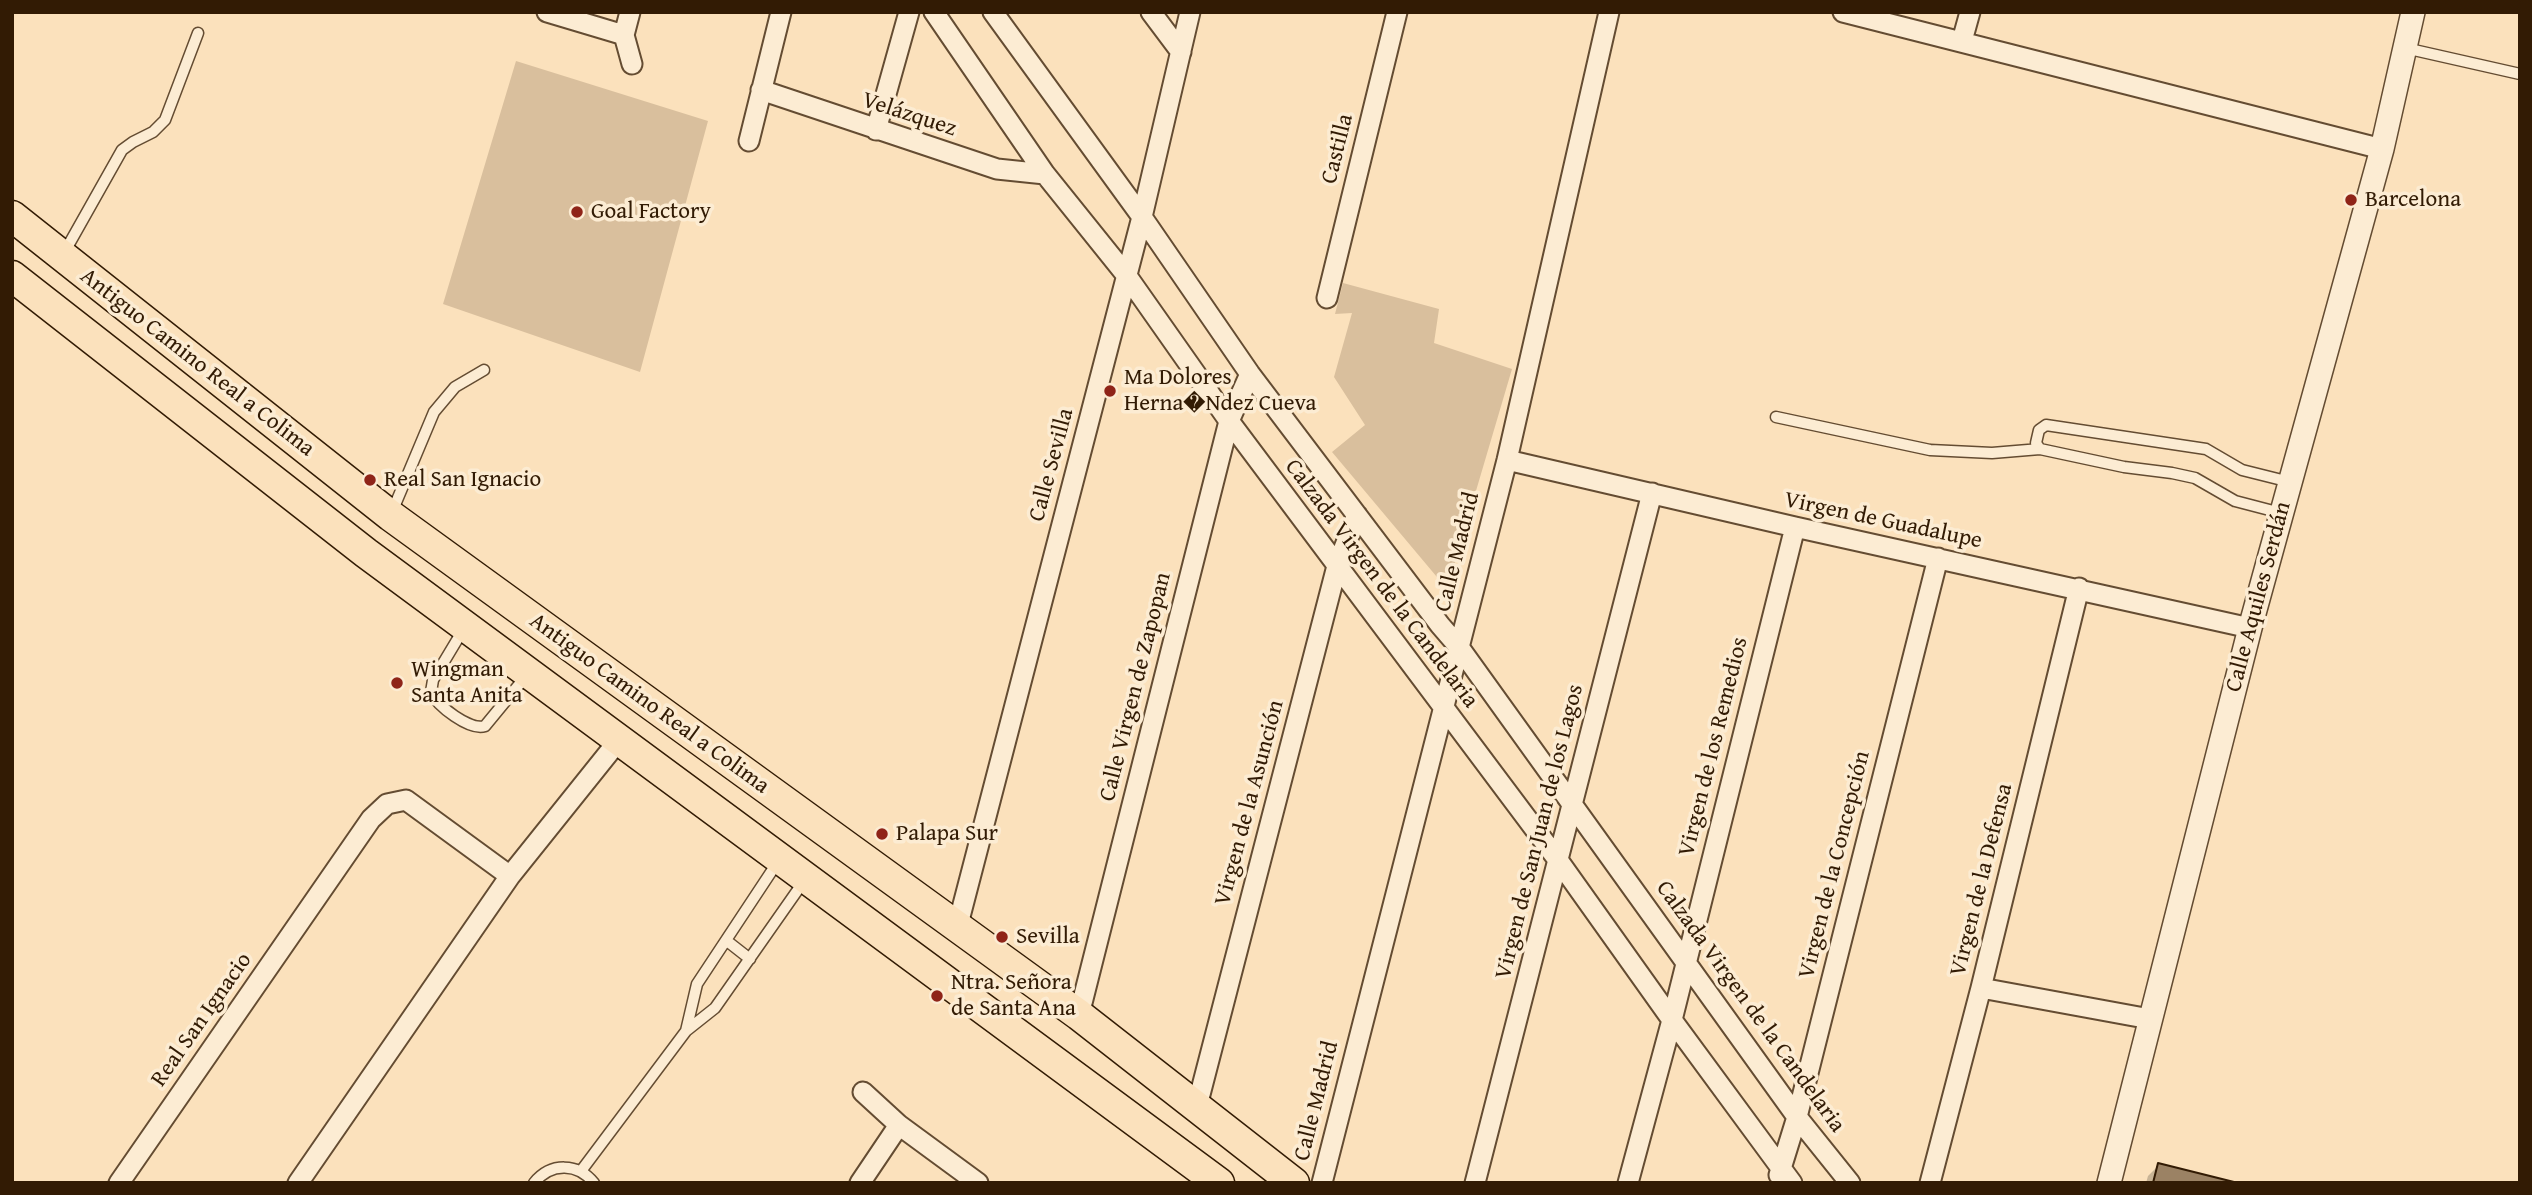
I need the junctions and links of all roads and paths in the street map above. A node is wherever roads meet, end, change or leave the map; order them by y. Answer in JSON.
{"nodes":[{"id":1,"x":547,"y":12,"type":"edge"},
{"id":2,"x":630,"y":12,"type":"edge"},
{"id":3,"x":781,"y":12,"type":"edge"},
{"id":4,"x":909,"y":12,"type":"edge"},
{"id":5,"x":934,"y":12,"type":"edge"},
{"id":6,"x":993,"y":12,"type":"edge"},
{"id":7,"x":1152,"y":12,"type":"edge"},
{"id":8,"x":1190,"y":12,"type":"edge"},
{"id":9,"x":1397,"y":12,"type":"edge"},
{"id":10,"x":1609,"y":12,"type":"edge"},
{"id":11,"x":1843,"y":12,"type":"edge"},
{"id":12,"x":1970,"y":12,"type":"edge"},
{"id":13,"x":2413,"y":12,"type":"edge"},
{"id":14,"x":198,"y":33,"type":"dead end"},
{"id":15,"x":624,"y":35,"type":"junction"},
{"id":16,"x":1962,"y":41,"type":"junction"},
{"id":17,"x":2405,"y":48,"type":"junction"},
{"id":18,"x":1181,"y":52,"type":"junction"},
{"id":19,"x":632,"y":64,"type":"dead end"},
{"id":20,"x":2520,"y":74,"type":"edge"},
{"id":21,"x":761,"y":90,"type":"junction"},
{"id":22,"x":876,"y":130,"type":"junction"},
{"id":23,"x":749,"y":141,"type":"dead end"},
{"id":24,"x":2382,"y":149,"type":"junction"},
{"id":25,"x":1045,"y":174,"type":"junction"},
{"id":26,"x":12,"y":216,"type":"edge"},
{"id":27,"x":1142,"y":217,"type":"junction"},
{"id":28,"x":62,"y":257,"type":"junction"},
{"id":29,"x":12,"y":276,"type":"edge"},
{"id":30,"x":1127,"y":276,"type":"junction"},
{"id":31,"x":1327,"y":298,"type":"dead end"},
{"id":32,"x":484,"y":370,"type":"dead end"},
{"id":33,"x":1250,"y":374,"type":"junction"},
{"id":34,"x":1776,"y":417,"type":"dead end"},
{"id":35,"x":1229,"y":421,"type":"junction"},
{"id":36,"x":2040,"y":449,"type":"junction"},
{"id":37,"x":1507,"y":460,"type":"junction"},
{"id":38,"x":2291,"y":482,"type":"junction"},
{"id":39,"x":1652,"y":493,"type":"junction"},
{"id":40,"x":2282,"y":513,"type":"junction"},
{"id":41,"x":1357,"y":515,"type":"junction"},
{"id":42,"x":391,"y":516,"type":"junction"},
{"id":43,"x":1795,"y":527,"type":"junction"},
{"id":44,"x":1937,"y":558,"type":"junction"},
{"id":45,"x":1337,"y":566,"type":"junction"},
{"id":46,"x":2079,"y":588,"type":"junction"},
{"id":47,"x":465,"y":626,"type":"junction"},
{"id":48,"x":2250,"y":628,"type":"junction"},
{"id":49,"x":1459,"y":647,"type":"junction"},
{"id":50,"x":529,"y":673,"type":"junction"},
{"id":51,"x":1443,"y":709,"type":"junction"},
{"id":52,"x":619,"y":740,"type":"junction"},
{"id":53,"x":1572,"y":802,"type":"junction"},
{"id":54,"x":781,"y":857,"type":"junction"},
{"id":55,"x":1558,"y":860,"type":"junction"},
{"id":56,"x":510,"y":876,"type":"junction"},
{"id":57,"x":807,"y":876,"type":"junction"},
{"id":58,"x":957,"y":929,"type":"junction"},
{"id":59,"x":727,"y":941,"type":"junction"},
{"id":60,"x":750,"y":959,"type":"junction"},
{"id":61,"x":1685,"y":961,"type":"junction"},
{"id":62,"x":1981,"y":988,"type":"junction"},
{"id":63,"x":1079,"y":1015,"type":"junction"},
{"id":64,"x":2150,"y":1019,"type":"junction"},
{"id":65,"x":1672,"y":1020,"type":"junction"},
{"id":66,"x":686,"y":1031,"type":"junction"},
{"id":67,"x":863,"y":1092,"type":"dead end"},
{"id":68,"x":1197,"y":1106,"type":"junction"},
{"id":69,"x":1797,"y":1117,"type":"junction"},
{"id":70,"x":899,"y":1125,"type":"junction"},
{"id":71,"x":581,"y":1171,"type":"junction"},
{"id":72,"x":1784,"y":1178,"type":"edge"},
{"id":73,"x":119,"y":1183,"type":"edge"},
{"id":74,"x":298,"y":1183,"type":"edge"},
{"id":75,"x":534,"y":1183,"type":"edge"},
{"id":76,"x":594,"y":1183,"type":"edge"},
{"id":77,"x":860,"y":1183,"type":"edge"},
{"id":78,"x":978,"y":1183,"type":"edge"},
{"id":79,"x":1219,"y":1183,"type":"edge"},
{"id":80,"x":1294,"y":1183,"type":"edge"},
{"id":81,"x":1322,"y":1183,"type":"edge"},
{"id":82,"x":1475,"y":1183,"type":"edge"},
{"id":83,"x":1628,"y":1183,"type":"edge"},
{"id":84,"x":1850,"y":1183,"type":"edge"},
{"id":85,"x":1930,"y":1183,"type":"edge"},
{"id":86,"x":2109,"y":1183,"type":"edge"}],
"edges":[{"from":1,"to":15,"type":"street"},
{"from":2,"to":15,"type":"street"},
{"from":3,"to":21,"type":"street"},
{"from":4,"to":22,"type":"street"},
{"from":5,"to":25,"type":"street","name":"Calzada Virgen de la Candelaria"},
{"from":6,"to":27,"type":"street","name":"Calzada Virgen de la Candelaria"},
{"from":7,"to":18,"type":"street"},
{"from":8,"to":18,"type":"street","name":"Calle Sevilla"},
{"from":9,"to":31,"type":"street","name":"Castilla"},
{"from":10,"to":37,"type":"street","name":"Calle Madrid"},
{"from":11,"to":16,"type":"street"},
{"from":12,"to":16,"type":"street"},
{"from":13,"to":17,"type":"street","name":"Calle Aquiles Serdán"},
{"from":14,"to":28,"type":"lane"},
{"from":15,"to":19,"type":"street"},
{"from":16,"to":24,"type":"street"},
{"from":17,"to":20,"type":"lane"},
{"from":17,"to":24,"type":"street","name":"Calle Aquiles Serdán"},
{"from":18,"to":27,"type":"street","name":"Calle Sevilla"},
{"from":21,"to":22,"type":"street","name":"Velázquez"},
{"from":21,"to":23,"type":"street"},
{"from":22,"to":25,"type":"street","name":"Velázquez"},
{"from":24,"to":38,"type":"street","name":"Calle Aquiles Serdán"},
{"from":25,"to":30,"type":"street","name":"Calzada Virgen de la Candelaria"},
{"from":26,"to":28,"type":"main road","name":"Antiguo Camino Real a Colima"},
{"from":27,"to":30,"type":"street","name":"Calle Sevilla"},
{"from":27,"to":33,"type":"street","name":"Calzada Virgen de la Candelaria"},
{"from":28,"to":42,"type":"main road","name":"Antiguo Camino Real a Colima"},
{"from":29,"to":47,"type":"main road","name":"Antiguo Camino Real a Colima"},
{"from":30,"to":35,"type":"street","name":"Calzada Virgen de la Candelaria"},
{"from":30,"to":58,"type":"street","name":"Calle Sevilla"},
{"from":32,"to":42,"type":"lane"},
{"from":33,"to":35,"type":"street","name":"Calle Virgen de Zapopan"},
{"from":33,"to":41,"type":"street","name":"Calzada Virgen de la Candelaria"},
{"from":34,"to":36,"type":"lane"},
{"from":35,"to":45,"type":"street","name":"Calzada Virgen de la Candelaria"},
{"from":35,"to":63,"type":"street","name":"Calle Virgen de Zapopan"},
{"from":36,"to":38,"type":"lane"},
{"from":36,"to":40,"type":"lane"},
{"from":37,"to":39,"type":"street","name":"Virgen de Guadalupe"},
{"from":37,"to":49,"type":"street","name":"Calle Madrid"},
{"from":38,"to":40,"type":"street","name":"Calle Aquiles Serdán"},
{"from":39,"to":43,"type":"street","name":"Virgen de Guadalupe"},
{"from":39,"to":53,"type":"street","name":"Virgen de San Juan de los Lagos"},
{"from":40,"to":48,"type":"street","name":"Calle Aquiles Serdán"},
{"from":41,"to":45,"type":"street","name":"Virgen de la Asunción"},
{"from":41,"to":49,"type":"street","name":"Calzada Virgen de la Candelaria"},
{"from":42,"to":58,"type":"main road","name":"Antiguo Camino Real a Colima"},
{"from":43,"to":44,"type":"street","name":"Virgen de Guadalupe"},
{"from":43,"to":61,"type":"street","name":"Virgen de los Remedios"},
{"from":44,"to":46,"type":"street","name":"Virgen de Guadalupe"},
{"from":44,"to":69,"type":"street","name":"Virgen de la Concepción"},
{"from":45,"to":51,"type":"street","name":"Calzada Virgen de la Candelaria"},
{"from":45,"to":68,"type":"street","name":"Virgen de la Asunción"},
{"from":46,"to":48,"type":"street","name":"Virgen de Guadalupe"},
{"from":46,"to":62,"type":"street","name":"Virgen de la Defensa"},
{"from":47,"to":50,"type":"main road","name":"Antiguo Camino Real a Colima"},
{"from":47,"to":50,"type":"lane"},
{"from":48,"to":64,"type":"street","name":"Calle Aquiles Serdán"},
{"from":49,"to":51,"type":"street","name":"Calle Madrid"},
{"from":49,"to":53,"type":"street","name":"Calzada Virgen de la Candelaria"},
{"from":50,"to":52,"type":"main road","name":"Antiguo Camino Real a Colima"},
{"from":51,"to":55,"type":"street","name":"Calzada Virgen de la Candelaria"},
{"from":51,"to":81,"type":"street","name":"Calle Madrid"},
{"from":52,"to":54,"type":"main road","name":"Antiguo Camino Real a Colima"},
{"from":52,"to":56,"type":"street"},
{"from":53,"to":55,"type":"street","name":"Virgen de San Juan de los Lagos"},
{"from":53,"to":61,"type":"street","name":"Calzada Virgen de la Candelaria"},
{"from":54,"to":57,"type":"main road","name":"Antiguo Camino Real a Colima"},
{"from":54,"to":59,"type":"lane"},
{"from":55,"to":65,"type":"street","name":"Calzada Virgen de la Candelaria"},
{"from":55,"to":82,"type":"street","name":"Virgen de San Juan de los Lagos"},
{"from":56,"to":73,"type":"street","name":"Real San Ignacio"},
{"from":56,"to":74,"type":"street"},
{"from":57,"to":60,"type":"lane"},
{"from":57,"to":79,"type":"main road","name":"Antiguo Camino Real a Colima"},
{"from":58,"to":63,"type":"main road","name":"Antiguo Camino Real a Colima"},
{"from":59,"to":60,"type":"lane"},
{"from":59,"to":66,"type":"lane"},
{"from":60,"to":66,"type":"lane"},
{"from":61,"to":65,"type":"street","name":"Virgen de los Remedios"},
{"from":61,"to":69,"type":"street","name":"Calzada Virgen de la Candelaria"},
{"from":62,"to":64,"type":"street"},
{"from":62,"to":85,"type":"street","name":"Virgen de la Defensa"},
{"from":63,"to":68,"type":"main road","name":"Antiguo Camino Real a Colima"},
{"from":64,"to":86,"type":"street","name":"Calle Aquiles Serdán"},
{"from":65,"to":72,"type":"street","name":"Calzada Virgen de la Candelaria"},
{"from":65,"to":83,"type":"street","name":"Virgen de los Remedios"},
{"from":66,"to":71,"type":"lane"},
{"from":67,"to":70,"type":"street"},
{"from":68,"to":80,"type":"main road","name":"Antiguo Camino Real a Colima"},
{"from":69,"to":72,"type":"street","name":"Virgen de la Concepción"},
{"from":69,"to":84,"type":"street","name":"Calzada Virgen de la Candelaria"},
{"from":70,"to":77,"type":"street"},
{"from":70,"to":78,"type":"street"},
{"from":71,"to":75,"type":"lane"},
{"from":71,"to":76,"type":"lane"}]}
